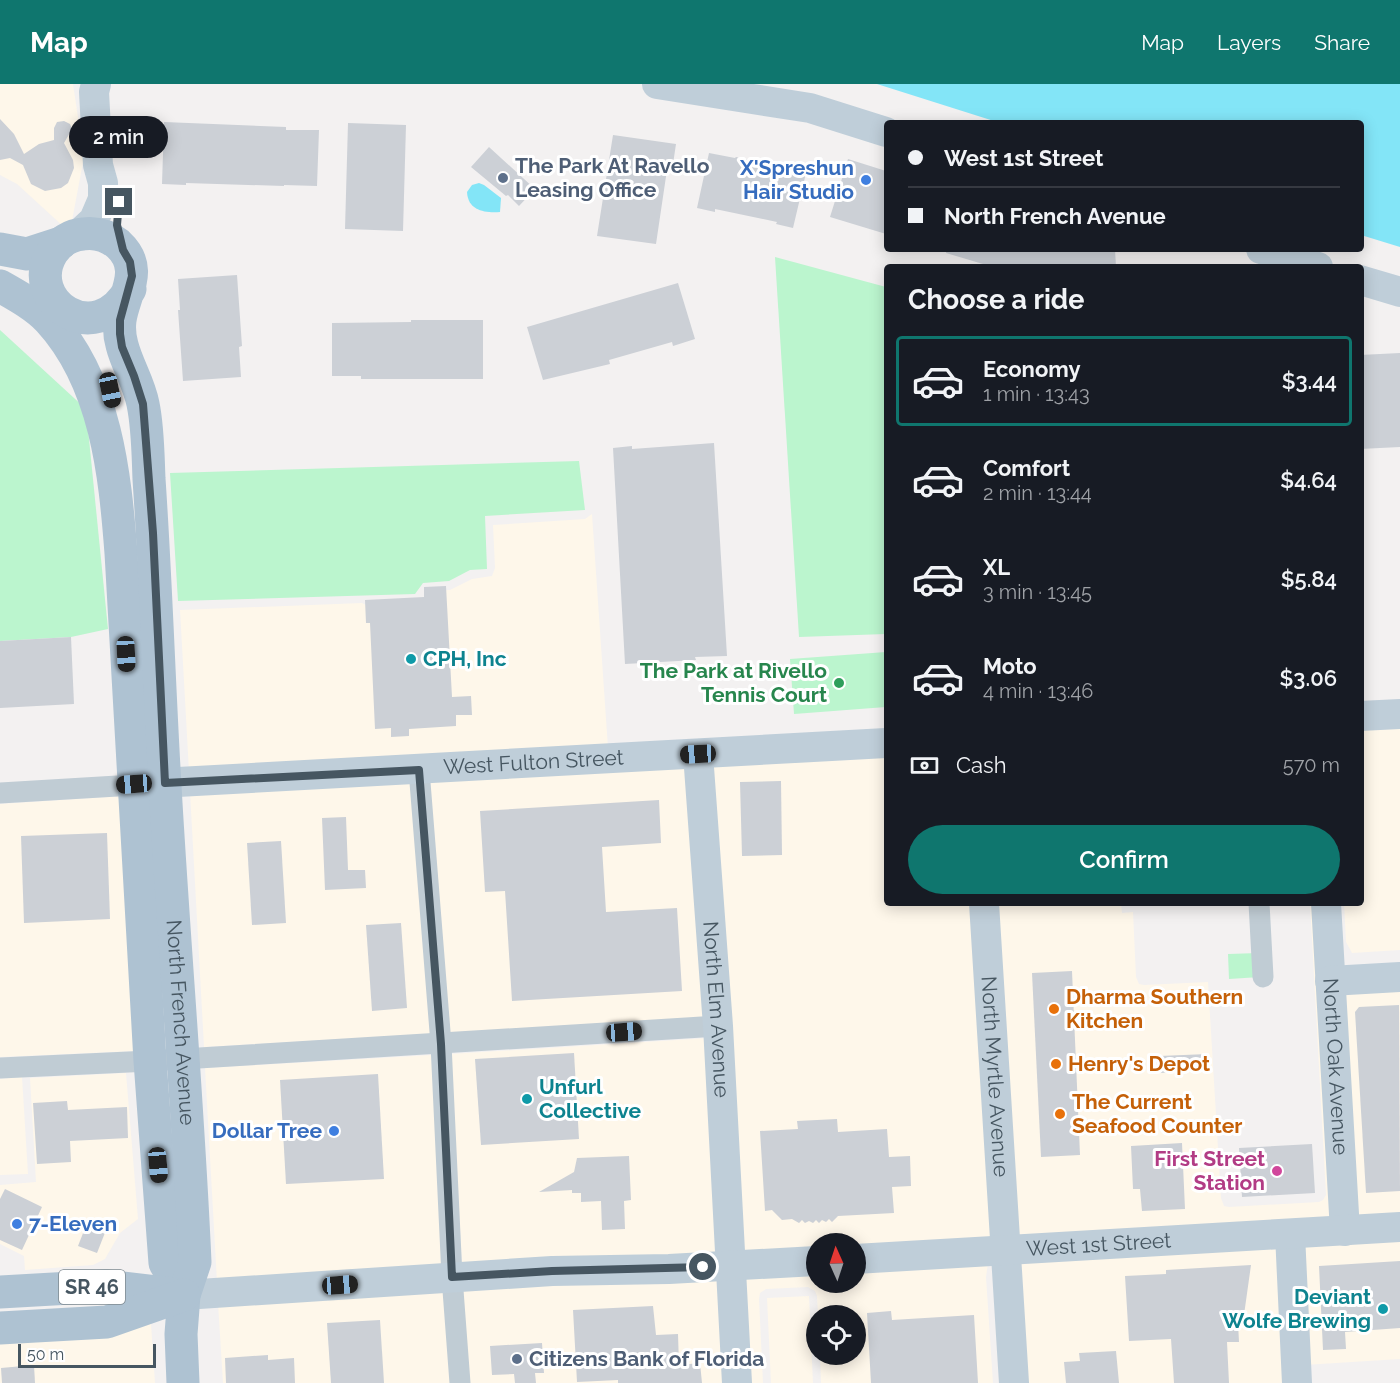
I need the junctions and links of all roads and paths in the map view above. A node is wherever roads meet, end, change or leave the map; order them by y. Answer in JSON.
{"nodes":[{"id":1,"x":657,"y":84,"type":"edge"},
{"id":2,"x":96,"y":95,"type":"edge"},
{"id":3,"x":884,"y":131,"type":"edge"},
{"id":4,"x":70,"y":238,"type":"junction"},
{"id":5,"x":0,"y":249,"type":"edge"},
{"id":6,"x":123,"y":250,"type":"junction"},
{"id":7,"x":1270,"y":252,"type":"edge"},
{"id":8,"x":1308,"y":264,"type":"edge"},
{"id":9,"x":0,"y":267,"type":"edge"},
{"id":10,"x":1364,"y":281,"type":"edge"},
{"id":11,"x":0,"y":286,"type":"edge"},
{"id":12,"x":130,"y":289,"type":"junction"},
{"id":13,"x":1400,"y":292,"type":"edge"},
{"id":14,"x":56,"y":309,"type":"junction"},
{"id":15,"x":1400,"y":714,"type":"edge"},
{"id":16,"x":1364,"y":716,"type":"edge"},
{"id":17,"x":884,"y":743,"type":"edge"},
{"id":18,"x":698,"y":754,"type":"junction"},
{"id":19,"x":419,"y":770,"type":"junction"},
{"id":20,"x":149,"y":784,"type":"junction"},
{"id":21,"x":0,"y":794,"type":"edge"},
{"id":22,"x":984,"y":906,"type":"edge"},
{"id":23,"x":1259,"y":906,"type":"edge"},
{"id":24,"x":1326,"y":906,"type":"edge"},
{"id":25,"x":1263,"y":977,"type":"dead end"},
{"id":26,"x":1400,"y":977,"type":"edge"},
{"id":27,"x":1330,"y":981,"type":"junction"},
{"id":28,"x":718,"y":1026,"type":"junction"},
{"id":29,"x":441,"y":1044,"type":"junction"},
{"id":30,"x":183,"y":1059,"type":"junction"},
{"id":31,"x":150,"y":1061,"type":"junction"},
{"id":32,"x":0,"y":1068,"type":"edge"},
{"id":33,"x":1400,"y":1227,"type":"edge"},
{"id":34,"x":1345,"y":1231,"type":"junction"},
{"id":35,"x":1290,"y":1234,"type":"junction"},
{"id":36,"x":1005,"y":1252,"type":"junction"},
{"id":37,"x":866,"y":1258,"type":"edge"},
{"id":38,"x":806,"y":1261,"type":"edge"},
{"id":39,"x":730,"y":1265,"type":"junction"},
{"id":40,"x":452,"y":1277,"type":"junction"},
{"id":41,"x":0,"y":1292,"type":"edge"},
{"id":42,"x":184,"y":1295,"type":"junction"},
{"id":43,"x":0,"y":1328,"type":"edge"},
{"id":44,"x":183,"y":1383,"type":"edge"},
{"id":45,"x":460,"y":1383,"type":"edge"},
{"id":46,"x":737,"y":1383,"type":"edge"},
{"id":47,"x":1014,"y":1383,"type":"edge"},
{"id":48,"x":1297,"y":1383,"type":"edge"}],
"edges":[{"from":1,"to":3,"type":"street"},
{"from":2,"to":4,"type":"street","name":"North French Avenue"},
{"from":2,"to":6,"type":"street","name":"North French Avenue"},
{"from":4,"to":5,"type":"main road"},
{"from":4,"to":6,"type":"main road"},
{"from":4,"to":14,"type":"main road","name":"North French Avenue"},
{"from":6,"to":12,"type":"main road","name":"North French Avenue"},
{"from":7,"to":8,"type":"street"},
{"from":9,"to":14,"type":"main road"},
{"from":10,"to":13,"type":"street"},
{"from":11,"to":14,"type":"main road"},
{"from":12,"to":14,"type":"main road"},
{"from":12,"to":20,"type":"main road","name":"North French Avenue"},
{"from":14,"to":20,"type":"main road","name":"North French Avenue"},
{"from":15,"to":16,"type":"street"},
{"from":17,"to":18,"type":"street","name":"West Fulton Street"},
{"from":18,"to":19,"type":"street","name":"West Fulton Street"},
{"from":18,"to":28,"type":"street","name":"North Elm Avenue"},
{"from":19,"to":20,"type":"street","name":"West Fulton Street"},
{"from":19,"to":29,"type":"street"},
{"from":20,"to":21,"type":"street","name":"West Fulton Street"},
{"from":20,"to":30,"type":"main road","name":"North French Avenue"},
{"from":20,"to":31,"type":"main road","name":"North French Avenue"},
{"from":22,"to":36,"type":"street","name":"North Myrtle Avenue"},
{"from":23,"to":25,"type":"street"},
{"from":24,"to":27,"type":"street","name":"North Oak Avenue"},
{"from":26,"to":27,"type":"street"},
{"from":27,"to":34,"type":"street","name":"North Oak Avenue"},
{"from":28,"to":29,"type":"street"},
{"from":28,"to":39,"type":"street","name":"North Elm Avenue"},
{"from":29,"to":30,"type":"street"},
{"from":29,"to":40,"type":"street"},
{"from":30,"to":31,"type":"street"},
{"from":30,"to":42,"type":"main road","name":"North French Avenue"},
{"from":31,"to":32,"type":"street"},
{"from":31,"to":42,"type":"main road","name":"North French Avenue"},
{"from":33,"to":34,"type":"street","name":"West 1st Street"},
{"from":34,"to":35,"type":"street","name":"West 1st Street"},
{"from":35,"to":36,"type":"street","name":"West 1st Street"},
{"from":35,"to":48,"type":"street"},
{"from":36,"to":37,"type":"street","name":"West 1st Street"},
{"from":36,"to":47,"type":"street","name":"North Myrtle Avenue"},
{"from":38,"to":39,"type":"street"},
{"from":39,"to":40,"type":"street"},
{"from":39,"to":46,"type":"street","name":"North Elm Avenue"},
{"from":40,"to":42,"type":"street"},
{"from":40,"to":45,"type":"street"},
{"from":41,"to":42,"type":"main road","number":"SR 46"},
{"from":42,"to":43,"type":"main road","number":"SR 46"},
{"from":42,"to":44,"type":"main road"}]}
